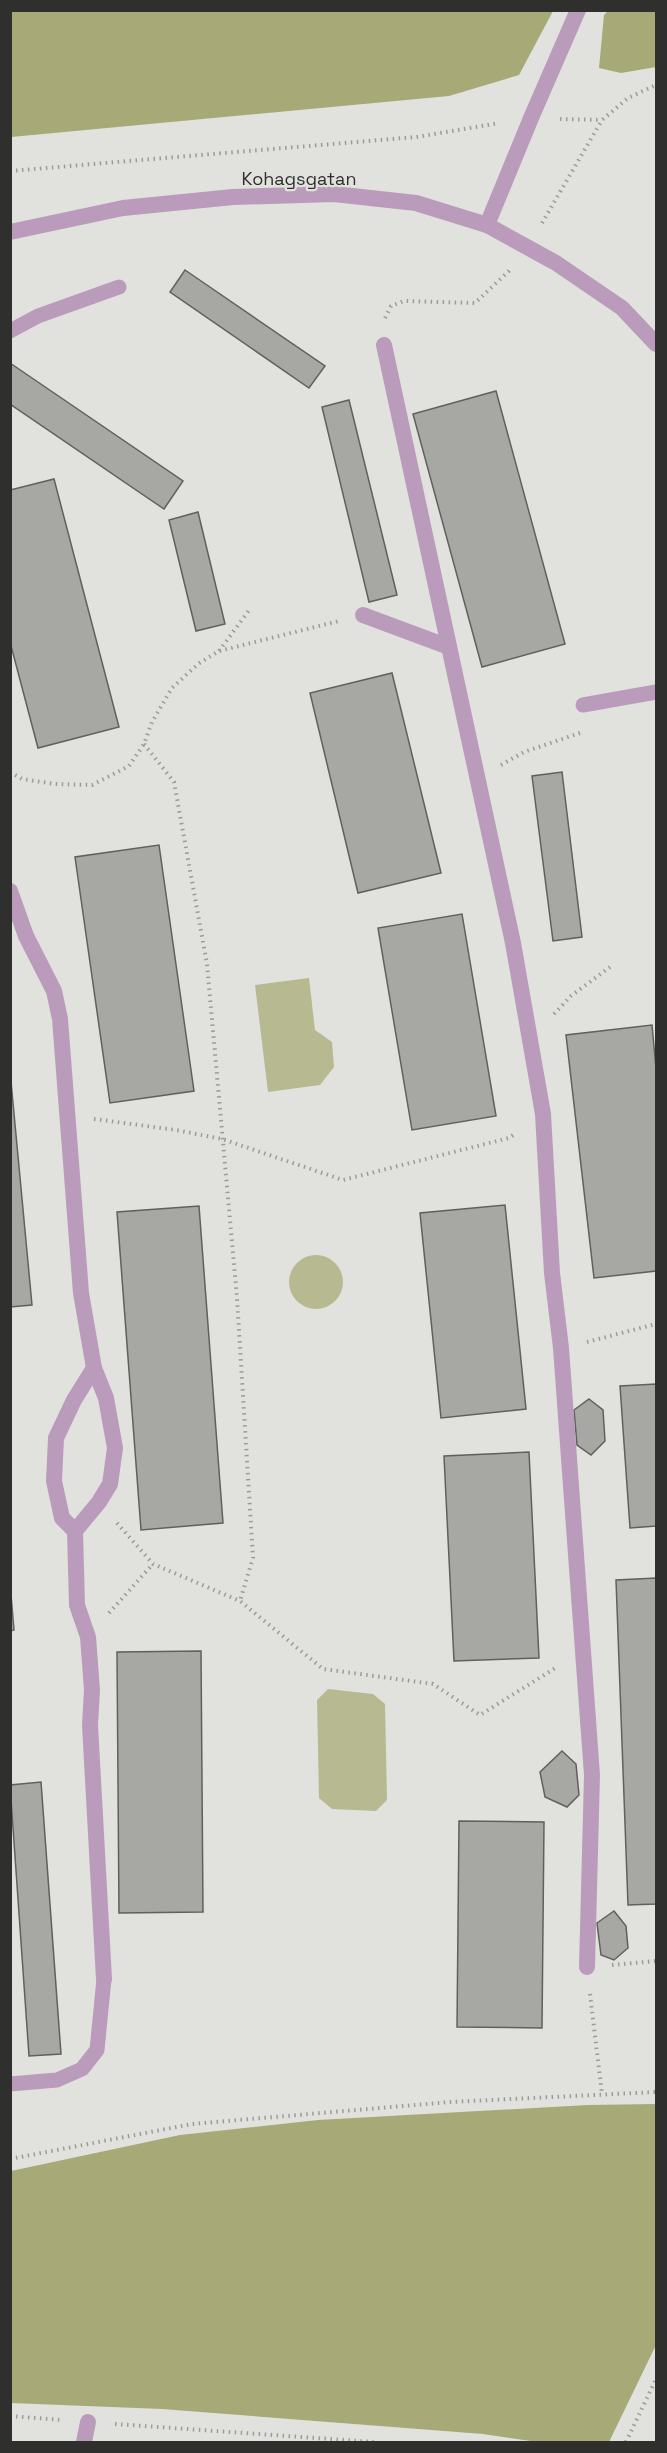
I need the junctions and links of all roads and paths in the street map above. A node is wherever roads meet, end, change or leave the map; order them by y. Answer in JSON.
{"nodes":[{"id":1,"x":578,"y":10,"type":"edge"},
{"id":2,"x":531,"y":118,"type":"junction"},
{"id":3,"x":602,"y":120,"type":"dead end"},
{"id":4,"x":10,"y":171,"type":"edge"},
{"id":5,"x":487,"y":225,"type":"junction"},
{"id":6,"x":10,"y":232,"type":"edge"},
{"id":7,"x":119,"y":287,"type":"dead end"},
{"id":8,"x":10,"y":331,"type":"edge"},
{"id":9,"x":657,"y":344,"type":"edge"},
{"id":10,"x":384,"y":345,"type":"dead end"},
{"id":11,"x":250,"y":609,"type":"dead end"},
{"id":12,"x":363,"y":615,"type":"joint"},
{"id":13,"x":449,"y":647,"type":"junction"},
{"id":14,"x":219,"y":651,"type":"junction"},
{"id":15,"x":657,"y":692,"type":"edge"},
{"id":16,"x":583,"y":705,"type":"dead end"},
{"id":17,"x":586,"y":731,"type":"dead end"},
{"id":18,"x":144,"y":744,"type":"junction"},
{"id":19,"x":10,"y":771,"type":"edge"},
{"id":20,"x":480,"y":789,"type":"junction"},
{"id":21,"x":10,"y":891,"type":"edge"},
{"id":22,"x":610,"y":967,"type":"dead end"},
{"id":23,"x":531,"y":1041,"type":"junction"},
{"id":24,"x":543,"y":1114,"type":"junction"},
{"id":25,"x":67,"y":1115,"type":"junction"},
{"id":26,"x":222,"y":1139,"type":"junction"},
{"id":27,"x":657,"y":1324,"type":"edge"},
{"id":28,"x":561,"y":1348,"type":"junction"},
{"id":29,"x":94,"y":1368,"type":"junction"},
{"id":30,"x":99,"y":1502,"type":"junction"},
{"id":31,"x":75,"y":1531,"type":"junction"},
{"id":32,"x":153,"y":1564,"type":"junction"},
{"id":33,"x":240,"y":1601,"type":"junction"},
{"id":34,"x":583,"y":1634,"type":"junction"},
{"id":35,"x":88,"y":1637,"type":"junction"},
{"id":36,"x":657,"y":1961,"type":"edge"},
{"id":37,"x":587,"y":1967,"type":"junction"},
{"id":38,"x":104,"y":1978,"type":"joint"},
{"id":39,"x":10,"y":2084,"type":"edge"},
{"id":40,"x":657,"y":2091,"type":"edge"},
{"id":41,"x":602,"y":2094,"type":"junction"},
{"id":42,"x":10,"y":2159,"type":"edge"},
{"id":43,"x":657,"y":2379,"type":"edge"},
{"id":44,"x":10,"y":2416,"type":"edge"},
{"id":45,"x":88,"y":2422,"type":"junction"},
{"id":46,"x":84,"y":2442,"type":"edge"},
{"id":47,"x":374,"y":2442,"type":"edge"},
{"id":48,"x":626,"y":2442,"type":"edge"}],
"edges":[{"from":1,"to":2,"type":"street"},
{"from":2,"to":3,"type":"path"},
{"from":2,"to":4,"type":"path"},
{"from":2,"to":5,"type":"street"},
{"from":5,"to":6,"type":"street","name":"Kohagsgatan"},
{"from":5,"to":9,"type":"street","name":"Kohagsgatan"},
{"from":7,"to":8,"type":"lane"},
{"from":10,"to":13,"type":"street"},
{"from":11,"to":14,"type":"path"},
{"from":12,"to":13,"type":"street"},
{"from":12,"to":14,"type":"path"},
{"from":13,"to":20,"type":"street"},
{"from":14,"to":18,"type":"path"},
{"from":15,"to":16,"type":"lane"},
{"from":17,"to":20,"type":"path"},
{"from":18,"to":19,"type":"path"},
{"from":18,"to":26,"type":"path"},
{"from":20,"to":23,"type":"street"},
{"from":21,"to":25,"type":"street"},
{"from":22,"to":23,"type":"path"},
{"from":23,"to":24,"type":"street"},
{"from":24,"to":26,"type":"path"},
{"from":24,"to":28,"type":"street"},
{"from":25,"to":26,"type":"path"},
{"from":25,"to":29,"type":"street"},
{"from":26,"to":33,"type":"path"},
{"from":27,"to":28,"type":"path"},
{"from":28,"to":34,"type":"street"},
{"from":29,"to":30,"type":"street"},
{"from":29,"to":31,"type":"street"},
{"from":30,"to":31,"type":"street"},
{"from":30,"to":32,"type":"path"},
{"from":31,"to":35,"type":"street"},
{"from":32,"to":33,"type":"path"},
{"from":32,"to":35,"type":"path"},
{"from":33,"to":34,"type":"path"},
{"from":34,"to":37,"type":"street"},
{"from":35,"to":38,"type":"street"},
{"from":36,"to":37,"type":"path"},
{"from":37,"to":41,"type":"path"},
{"from":38,"to":39,"type":"lane"},
{"from":40,"to":41,"type":"path"},
{"from":41,"to":42,"type":"path"},
{"from":43,"to":48,"type":"path"},
{"from":44,"to":45,"type":"path"},
{"from":45,"to":46,"type":"street"},
{"from":45,"to":47,"type":"path"}]}
